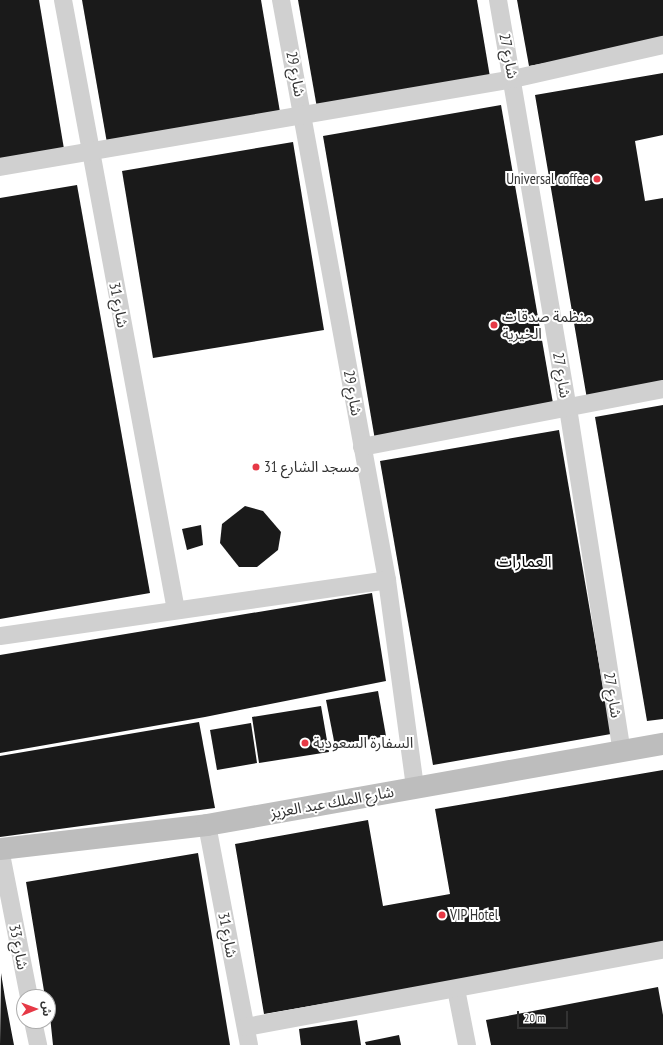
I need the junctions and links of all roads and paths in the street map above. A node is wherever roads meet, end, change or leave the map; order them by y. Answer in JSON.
{"nodes":[{"id":1,"x":63,"y":0,"type":"edge"},
{"id":2,"x":281,"y":0,"type":"edge"},
{"id":3,"x":498,"y":0,"type":"edge"},
{"id":4,"x":663,"y":45,"type":"edge"},
{"id":5,"x":513,"y":79,"type":"junction"},
{"id":6,"x":304,"y":115,"type":"junction"},
{"id":7,"x":90,"y":152,"type":"junction"},
{"id":8,"x":0,"y":167,"type":"edge"},
{"id":9,"x":663,"y":390,"type":"edge"},
{"id":10,"x":568,"y":408,"type":"junction"},
{"id":11,"x":362,"y":447,"type":"junction"},
{"id":12,"x":387,"y":580,"type":"junction"},
{"id":13,"x":176,"y":610,"type":"junction"},
{"id":14,"x":0,"y":636,"type":"edge"},
{"id":15,"x":663,"y":744,"type":"edge"},
{"id":16,"x":622,"y":752,"type":"junction"},
{"id":17,"x":415,"y":787,"type":"junction"},
{"id":18,"x":206,"y":825,"type":"junction"},
{"id":19,"x":0,"y":849,"type":"edge"},
{"id":20,"x":663,"y":950,"type":"edge"},
{"id":21,"x":456,"y":988,"type":"junction"},
{"id":22,"x":27,"y":989,"type":"edge"},
{"id":23,"x":246,"y":1027,"type":"junction"},
{"id":24,"x":35,"y":1029,"type":"edge"},
{"id":25,"x":38,"y":1045,"type":"edge"},
{"id":26,"x":249,"y":1045,"type":"edge"},
{"id":27,"x":467,"y":1045,"type":"edge"}],
"edges":[{"from":1,"to":7,"type":"street","name":"شارع 31"},
{"from":2,"to":6,"type":"street","name":"شارع 29"},
{"from":3,"to":5,"type":"street","name":"شارع 27"},
{"from":4,"to":5,"type":"street"},
{"from":5,"to":6,"type":"street"},
{"from":5,"to":10,"type":"street","name":"شارع 27"},
{"from":6,"to":7,"type":"street"},
{"from":6,"to":11,"type":"street","name":"شارع 29"},
{"from":7,"to":8,"type":"street"},
{"from":7,"to":13,"type":"street","name":"شارع 31"},
{"from":9,"to":10,"type":"street"},
{"from":10,"to":11,"type":"street"},
{"from":10,"to":16,"type":"street","name":"شارع 27"},
{"from":11,"to":12,"type":"street","name":"شارع 29"},
{"from":12,"to":13,"type":"street"},
{"from":12,"to":17,"type":"street","name":"شارع 29"},
{"from":13,"to":14,"type":"street"},
{"from":15,"to":16,"type":"street","name":"شارع الملك عبد العزيز"},
{"from":16,"to":17,"type":"street","name":"شارع الملك عبد العزيز"},
{"from":17,"to":18,"type":"street","name":"شارع الملك عبد العزيز"},
{"from":18,"to":19,"type":"street","name":"شارع الملك عبد العزيز"},
{"from":18,"to":23,"type":"street","name":"شارع 31"},
{"from":19,"to":22,"type":"street","name":"شارع 33"},
{"from":20,"to":21,"type":"street"},
{"from":21,"to":23,"type":"street"},
{"from":21,"to":27,"type":"street"},
{"from":23,"to":26,"type":"street","name":"شارع 31"},
{"from":24,"to":25,"type":"street"}]}
